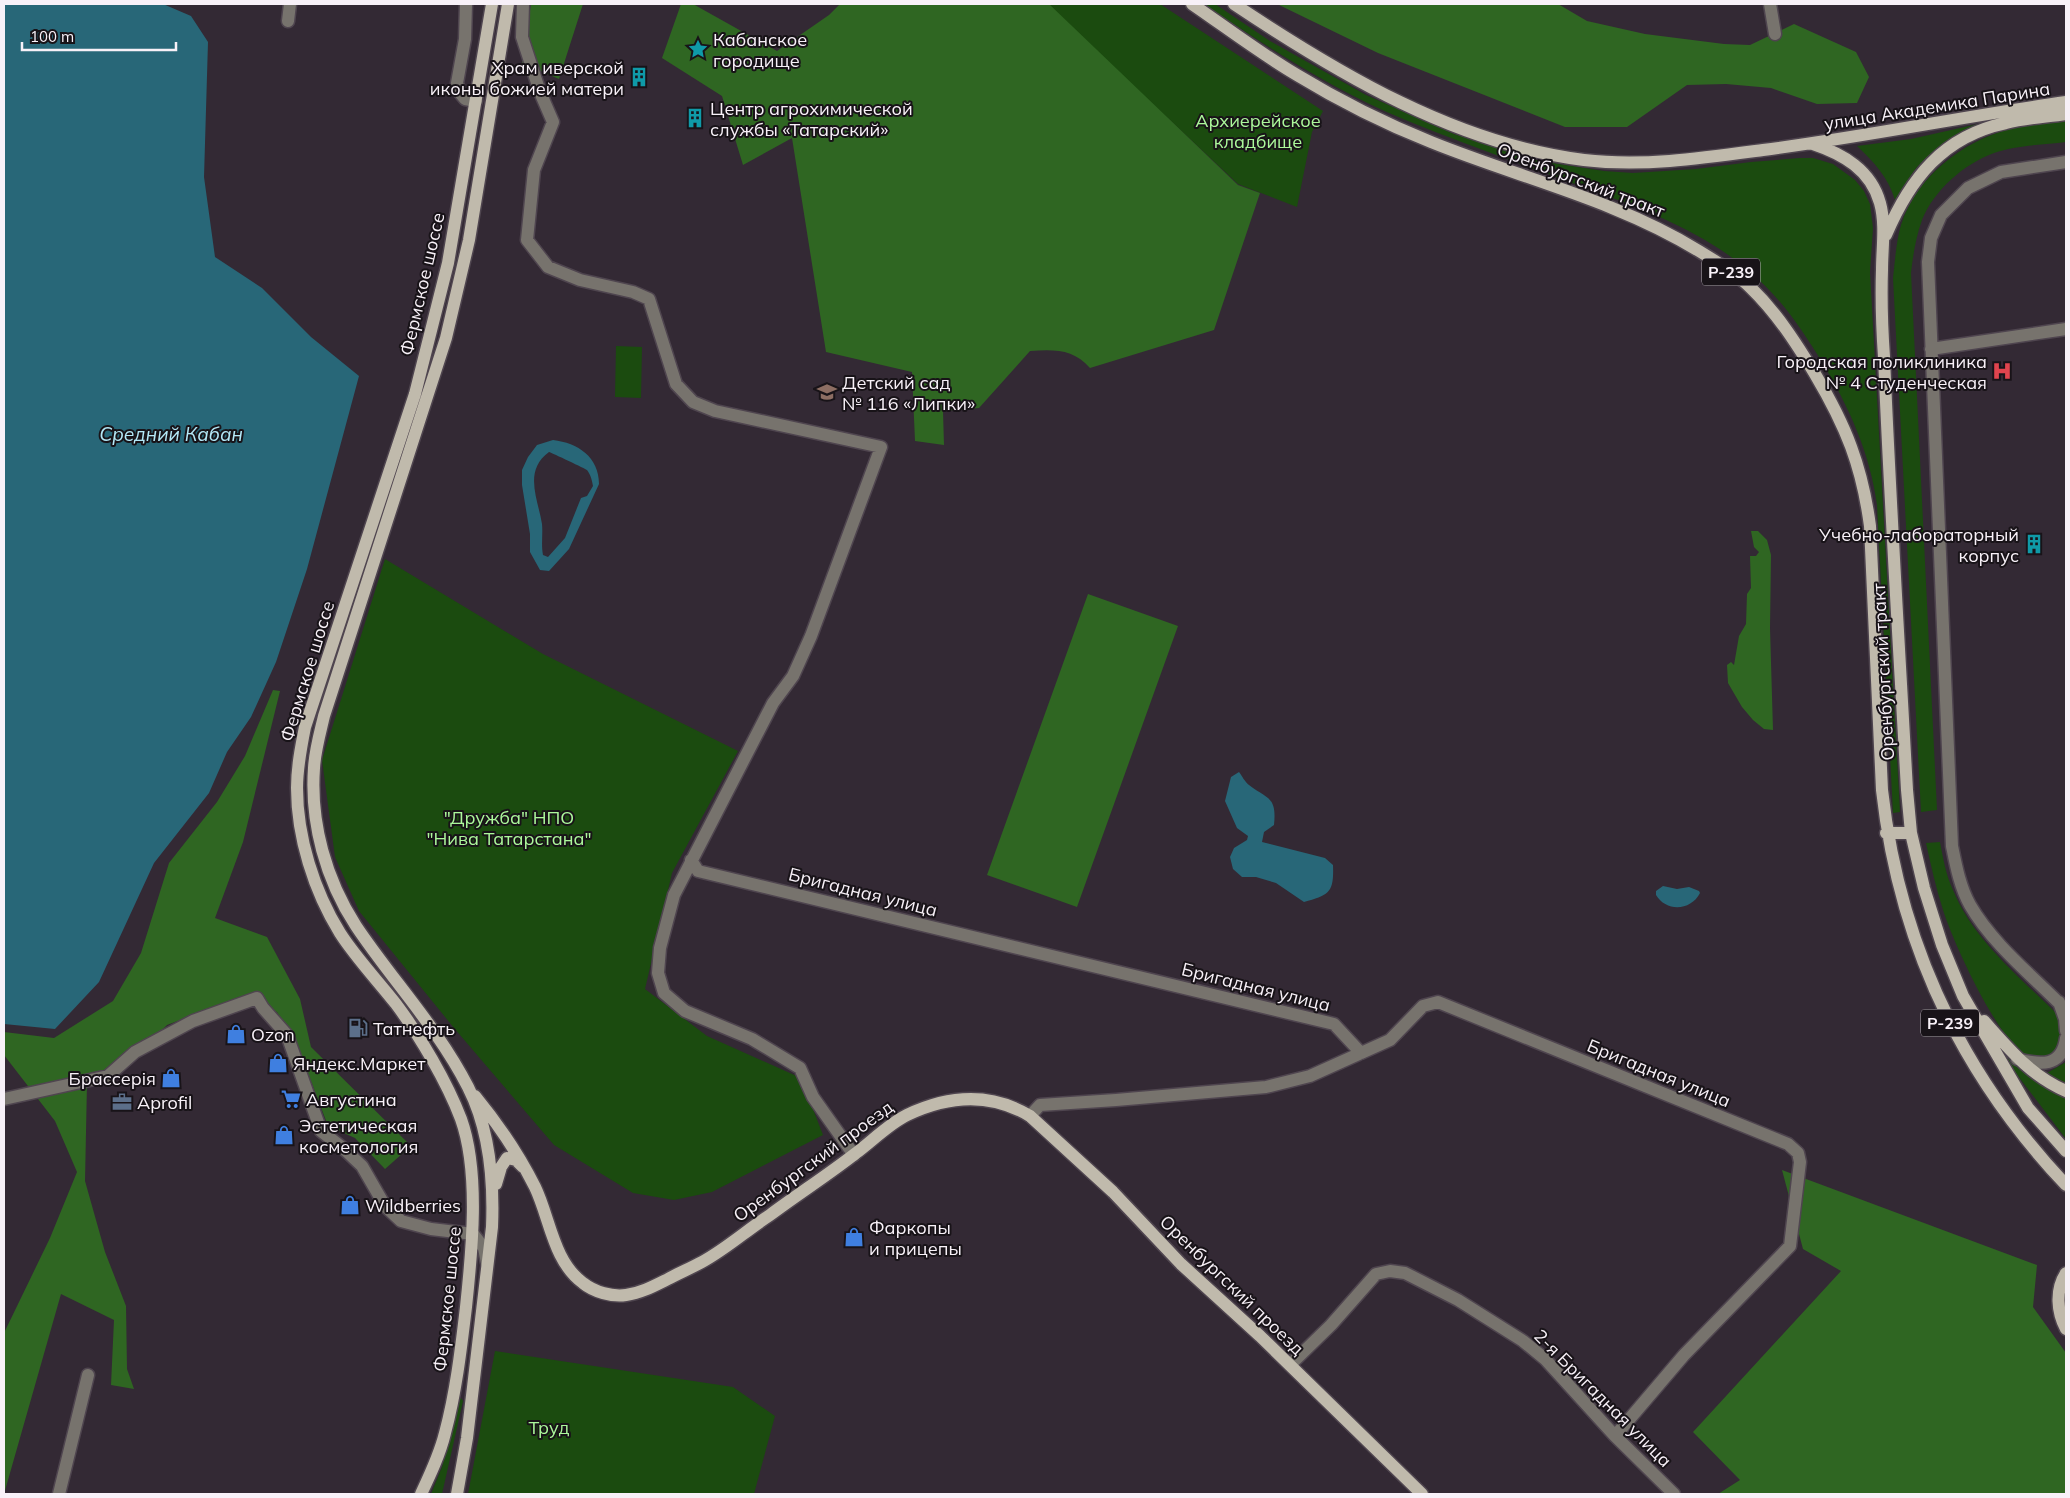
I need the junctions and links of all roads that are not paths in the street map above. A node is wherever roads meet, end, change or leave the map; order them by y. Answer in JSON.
{"nodes":[{"id":1,"x":290,"y":4,"type":"edge"},
{"id":2,"x":466,"y":4,"type":"edge"},
{"id":3,"x":492,"y":4,"type":"edge"},
{"id":4,"x":508,"y":4,"type":"edge"},
{"id":5,"x":523,"y":4,"type":"edge"},
{"id":6,"x":1192,"y":4,"type":"edge"},
{"id":7,"x":1234,"y":4,"type":"edge"},
{"id":8,"x":1770,"y":4,"type":"edge"},
{"id":9,"x":288,"y":21,"type":"dead end"},
{"id":10,"x":1775,"y":34,"type":"dead end"},
{"id":11,"x":476,"y":101,"type":"junction"},
{"id":12,"x":2066,"y":102,"type":"edge"},
{"id":13,"x":2066,"y":114,"type":"edge"},
{"id":14,"x":1813,"y":144,"type":"junction"},
{"id":15,"x":2066,"y":162,"type":"edge"},
{"id":16,"x":1884,"y":240,"type":"junction"},
{"id":17,"x":2066,"y":329,"type":"edge"},
{"id":18,"x":1931,"y":349,"type":"junction"},
{"id":19,"x":1886,"y":833,"type":"junction"},
{"id":20,"x":1911,"y":833,"type":"junction"},
{"id":21,"x":691,"y":860,"type":"junction"},
{"id":22,"x":1963,"y":996,"type":"junction"},
{"id":23,"x":2063,"y":1006,"type":"edge"},
{"id":24,"x":2066,"y":1031,"type":"edge"},
{"id":25,"x":2066,"y":1038,"type":"edge"},
{"id":26,"x":1361,"y":1053,"type":"junction"},
{"id":27,"x":2017,"y":1059,"type":"junction"},
{"id":28,"x":468,"y":1088,"type":"junction"},
{"id":29,"x":2066,"y":1091,"type":"edge"},
{"id":30,"x":4,"y":1099,"type":"edge"},
{"id":31,"x":1030,"y":1116,"type":"junction"},
{"id":32,"x":2066,"y":1151,"type":"edge"},
{"id":33,"x":854,"y":1155,"type":"junction"},
{"id":34,"x":525,"y":1169,"type":"junction"},
{"id":35,"x":2066,"y":1185,"type":"edge"},
{"id":36,"x":493,"y":1195,"type":"junction"},
{"id":37,"x":473,"y":1234,"type":"junction"},
{"id":38,"x":487,"y":1264,"type":"junction"},
{"id":39,"x":2066,"y":1273,"type":"edge"},
{"id":40,"x":2066,"y":1330,"type":"edge"},
{"id":41,"x":1290,"y":1366,"type":"junction"},
{"id":42,"x":88,"y":1375,"type":"dead end"},
{"id":43,"x":1615,"y":1436,"type":"junction"},
{"id":44,"x":59,"y":1494,"type":"edge"},
{"id":45,"x":421,"y":1494,"type":"edge"},
{"id":46,"x":457,"y":1494,"type":"edge"},
{"id":47,"x":1422,"y":1494,"type":"edge"},
{"id":48,"x":1674,"y":1494,"type":"edge"}],
"edges":[{"from":1,"to":9,"type":"street"},
{"from":2,"to":11,"type":"street"},
{"from":3,"to":11,"type":"main road","name":"Фермское шоссе"},
{"from":4,"to":28,"type":"main road","name":"Фермское шоссе"},
{"from":5,"to":21,"type":"street"},
{"from":6,"to":19,"type":"main road","name":"Оренбургский тракт","number":"Р-239"},
{"from":7,"to":14,"type":"main road","name":"Оренбургский тракт","number":"Р-239"},
{"from":8,"to":10,"type":"street"},
{"from":11,"to":37,"type":"main road","name":"Фермское шоссе"},
{"from":12,"to":14,"type":"main road","name":"улица Академика Парина"},
{"from":13,"to":16,"type":"main road","name":"улица Академика Парина"},
{"from":14,"to":16,"type":"main road","name":"Оренбургский тракт","number":"Р-239"},
{"from":15,"to":18,"type":"street"},
{"from":16,"to":20,"type":"main road","name":"Оренбургский тракт","number":"Р-239"},
{"from":17,"to":18,"type":"street"},
{"from":18,"to":23,"type":"street"},
{"from":19,"to":20,"type":"main road"},
{"from":19,"to":35,"type":"main road","name":"Оренбургский тракт","number":"Р-239"},
{"from":20,"to":22,"type":"main road","name":"Оренбургский тракт","number":"Р-239"},
{"from":21,"to":26,"type":"street","name":"Бригадная улица"},
{"from":21,"to":33,"type":"street"},
{"from":22,"to":27,"type":"main road"},
{"from":22,"to":32,"type":"main road","name":"Оренбургский тракт","number":"Р-239"},
{"from":23,"to":24,"type":"street"},
{"from":25,"to":27,"type":"street"},
{"from":26,"to":31,"type":"street"},
{"from":26,"to":43,"type":"street","name":"Бригадная улица"},
{"from":27,"to":29,"type":"main road"},
{"from":28,"to":34,"type":"main road","name":"Оренбургский проезд"},
{"from":28,"to":36,"type":"main road","name":"Фермское шоссе"},
{"from":30,"to":37,"type":"street"},
{"from":31,"to":33,"type":"main road","name":"Оренбургский проезд"},
{"from":31,"to":41,"type":"main road","name":"Оренбургский проезд"},
{"from":33,"to":34,"type":"main road","name":"Оренбургский проезд"},
{"from":34,"to":36,"type":"main road","name":"Фермское шоссе"},
{"from":36,"to":38,"type":"main road","name":"Фермское шоссе"},
{"from":37,"to":38,"type":"street"},
{"from":37,"to":45,"type":"main road","name":"Фермское шоссе"},
{"from":38,"to":46,"type":"main road","name":"Фермское шоссе"},
{"from":39,"to":40,"type":"main road"},
{"from":41,"to":43,"type":"street","name":"2-я Бригадная улица"},
{"from":41,"to":47,"type":"main road","name":"Оренбургский проезд"},
{"from":42,"to":44,"type":"street"},
{"from":43,"to":48,"type":"street","name":"2-я Бригадная улица"}]}
